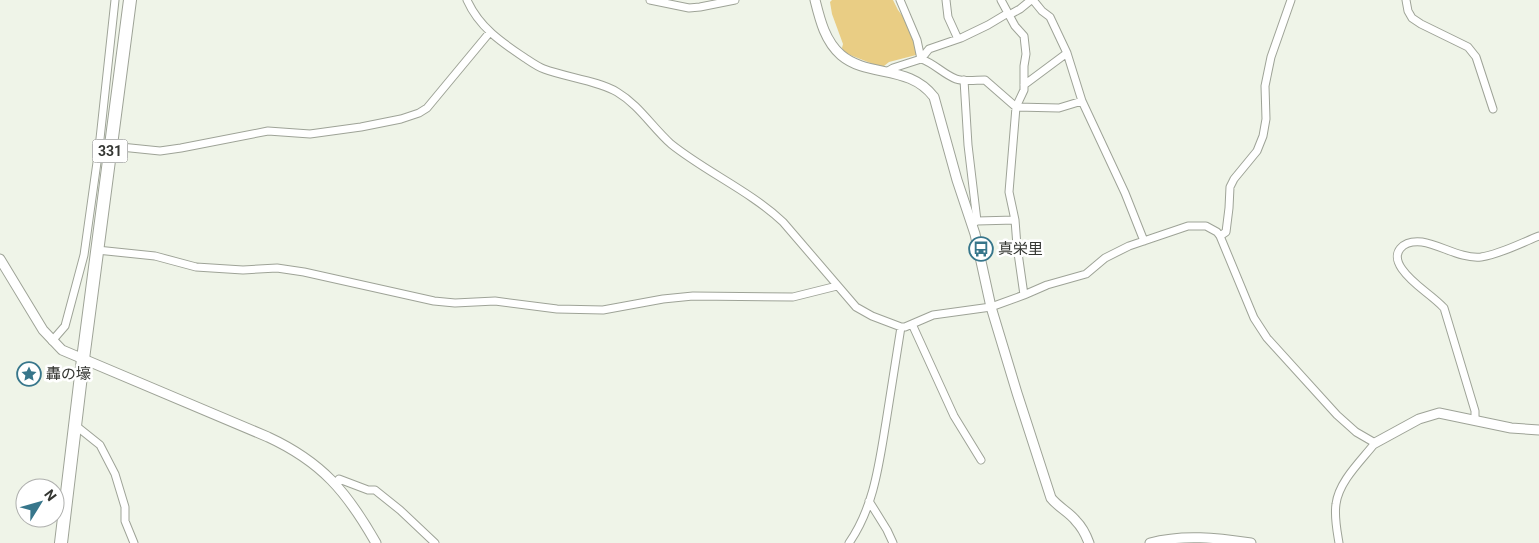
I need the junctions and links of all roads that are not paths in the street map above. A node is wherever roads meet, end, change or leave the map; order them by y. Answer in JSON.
{"nodes":[{"id":1,"x":115,"y":0,"type":"edge"},
{"id":2,"x":130,"y":0,"type":"edge"},
{"id":3,"x":467,"y":0,"type":"edge"},
{"id":4,"x":650,"y":0,"type":"edge"},
{"id":5,"x":735,"y":0,"type":"edge"},
{"id":6,"x":815,"y":0,"type":"edge"},
{"id":7,"x":900,"y":0,"type":"edge"},
{"id":8,"x":946,"y":0,"type":"edge"},
{"id":9,"x":1001,"y":0,"type":"edge"},
{"id":10,"x":1032,"y":0,"type":"edge"},
{"id":11,"x":1291,"y":0,"type":"edge"},
{"id":12,"x":1406,"y":0,"type":"edge"},
{"id":13,"x":1009,"y":14,"type":"junction"},
{"id":14,"x":490,"y":32,"type":"junction"},
{"id":15,"x":958,"y":39,"type":"junction"},
{"id":16,"x":1067,"y":53,"type":"junction"},
{"id":17,"x":921,"y":60,"type":"junction"},
{"id":18,"x":888,"y":71,"type":"junction"},
{"id":19,"x":964,"y":80,"type":"junction"},
{"id":20,"x":1024,"y":85,"type":"junction"},
{"id":21,"x":1082,"y":101,"type":"junction"},
{"id":22,"x":110,"y":105,"type":"junction"},
{"id":23,"x":1016,"y":107,"type":"junction"},
{"id":24,"x":1494,"y":109,"type":"dead end"},
{"id":25,"x":111,"y":146,"type":"junction"},
{"id":26,"x":1015,"y":220,"type":"junction"},
{"id":27,"x":974,"y":223,"type":"junction"},
{"id":28,"x":1220,"y":236,"type":"junction"},
{"id":29,"x":1539,"y":236,"type":"edge"},
{"id":30,"x":1144,"y":241,"type":"junction"},
{"id":31,"x":97,"y":250,"type":"junction"},
{"id":32,"x":0,"y":259,"type":"edge"},
{"id":33,"x":837,"y":286,"type":"junction"},
{"id":34,"x":1024,"y":296,"type":"junction"},
{"id":35,"x":992,"y":307,"type":"junction"},
{"id":36,"x":912,"y":324,"type":"junction"},
{"id":37,"x":901,"y":327,"type":"junction"},
{"id":38,"x":52,"y":341,"type":"junction"},
{"id":39,"x":83,"y":359,"type":"junction"},
{"id":40,"x":1475,"y":420,"type":"junction"},
{"id":41,"x":75,"y":425,"type":"junction"},
{"id":42,"x":1539,"y":430,"type":"edge"},
{"id":43,"x":1375,"y":443,"type":"junction"},
{"id":44,"x":981,"y":460,"type":"dead end"},
{"id":45,"x":335,"y":484,"type":"junction"},
{"id":46,"x":870,"y":501,"type":"junction"},
{"id":47,"x":60,"y":543,"type":"edge"},
{"id":48,"x":134,"y":543,"type":"edge"},
{"id":49,"x":376,"y":543,"type":"edge"},
{"id":50,"x":435,"y":543,"type":"edge"},
{"id":51,"x":849,"y":543,"type":"edge"},
{"id":52,"x":893,"y":543,"type":"edge"},
{"id":53,"x":1089,"y":543,"type":"edge"},
{"id":54,"x":1150,"y":543,"type":"edge"},
{"id":55,"x":1251,"y":543,"type":"edge"},
{"id":56,"x":1339,"y":543,"type":"edge"}],
"edges":[{"from":1,"to":22,"type":"street"},
{"from":2,"to":22,"type":"highway","number":"331"},
{"from":3,"to":14,"type":"street"},
{"from":4,"to":5,"type":"street"},
{"from":6,"to":18,"type":"street"},
{"from":7,"to":17,"type":"street"},
{"from":8,"to":15,"type":"street"},
{"from":9,"to":13,"type":"street"},
{"from":10,"to":13,"type":"street"},
{"from":10,"to":16,"type":"street"},
{"from":11,"to":28,"type":"street"},
{"from":12,"to":24,"type":"street"},
{"from":13,"to":15,"type":"street"},
{"from":13,"to":20,"type":"street"},
{"from":14,"to":25,"type":"street"},
{"from":14,"to":33,"type":"street"},
{"from":15,"to":17,"type":"street"},
{"from":16,"to":20,"type":"street"},
{"from":16,"to":21,"type":"street"},
{"from":17,"to":18,"type":"street"},
{"from":17,"to":19,"type":"street"},
{"from":18,"to":27,"type":"street"},
{"from":19,"to":23,"type":"street"},
{"from":19,"to":27,"type":"street"},
{"from":20,"to":23,"type":"street"},
{"from":21,"to":23,"type":"street"},
{"from":21,"to":30,"type":"street"},
{"from":22,"to":25,"type":"highway","number":"331"},
{"from":22,"to":38,"type":"street"},
{"from":23,"to":26,"type":"street"},
{"from":25,"to":31,"type":"highway","number":"331"},
{"from":26,"to":27,"type":"street"},
{"from":26,"to":34,"type":"street"},
{"from":27,"to":35,"type":"street"},
{"from":28,"to":30,"type":"street"},
{"from":28,"to":43,"type":"street"},
{"from":29,"to":40,"type":"street"},
{"from":30,"to":34,"type":"street"},
{"from":31,"to":33,"type":"street"},
{"from":31,"to":39,"type":"highway","number":"331"},
{"from":32,"to":38,"type":"street"},
{"from":33,"to":37,"type":"street"},
{"from":34,"to":35,"type":"street"},
{"from":35,"to":36,"type":"street"},
{"from":35,"to":53,"type":"street"},
{"from":36,"to":37,"type":"street"},
{"from":36,"to":44,"type":"street"},
{"from":37,"to":46,"type":"street"},
{"from":38,"to":39,"type":"street"},
{"from":39,"to":41,"type":"highway","number":"331"},
{"from":39,"to":45,"type":"street"},
{"from":40,"to":42,"type":"street"},
{"from":40,"to":43,"type":"street"},
{"from":41,"to":47,"type":"highway","number":"331"},
{"from":41,"to":48,"type":"street"},
{"from":43,"to":56,"type":"street"},
{"from":45,"to":49,"type":"street"},
{"from":45,"to":50,"type":"street"},
{"from":46,"to":51,"type":"street"},
{"from":46,"to":52,"type":"street"},
{"from":54,"to":55,"type":"street"}]}
